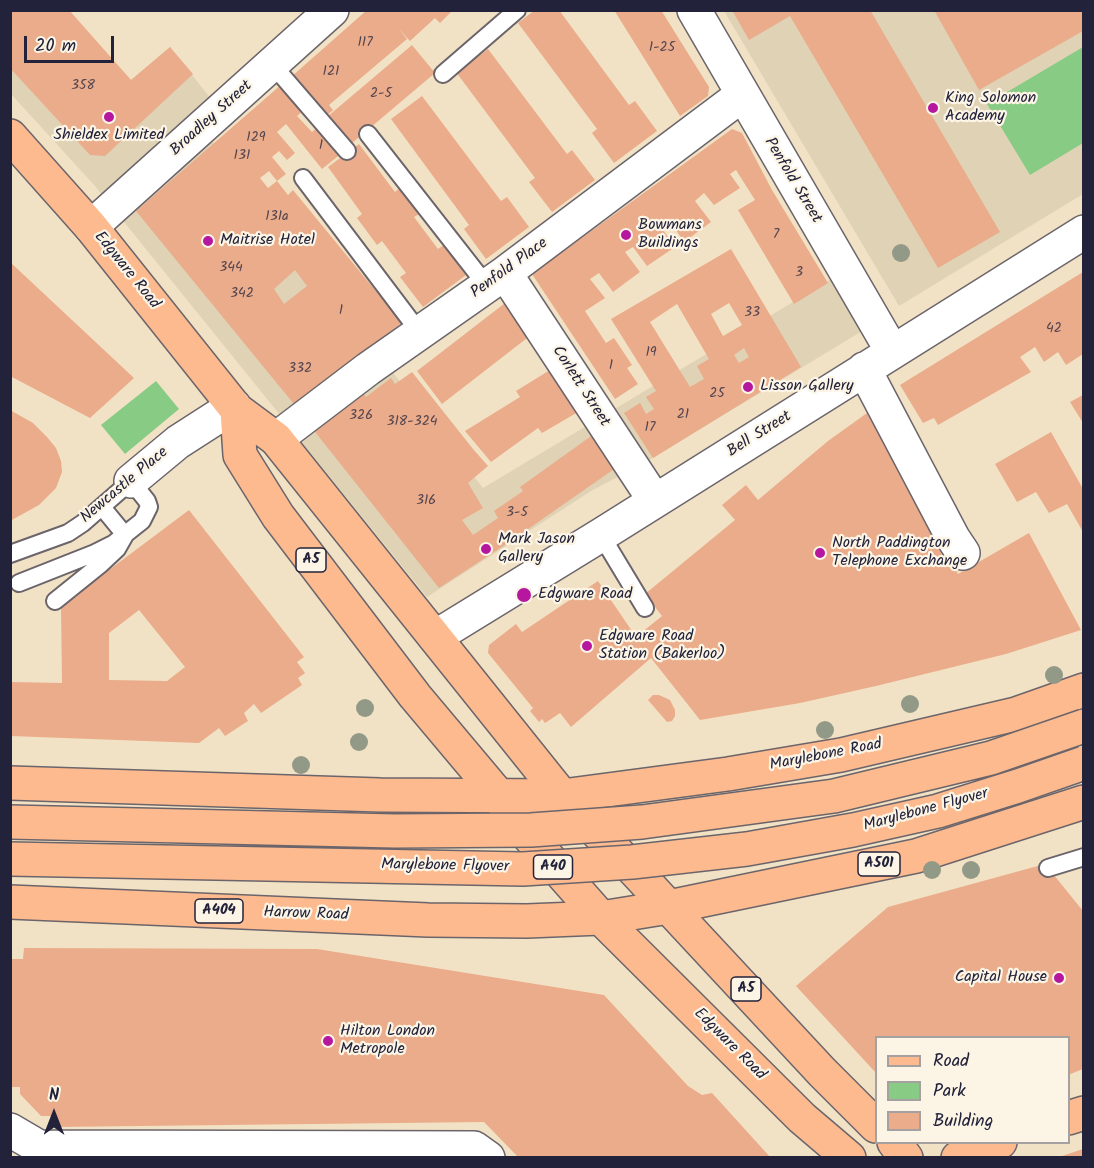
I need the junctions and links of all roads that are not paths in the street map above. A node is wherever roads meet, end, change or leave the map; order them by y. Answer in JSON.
{"nodes":[{"id":1,"x":332,"y":10,"type":"edge"},
{"id":2,"x":517,"y":10,"type":"edge"},
{"id":3,"x":694,"y":10,"type":"edge"},
{"id":4,"x":272,"y":64,"type":"junction"},
{"id":5,"x":443,"y":74,"type":"dead end"},
{"id":6,"x":742,"y":95,"type":"junction"},
{"id":7,"x":368,"y":134,"type":"dead end"},
{"id":8,"x":10,"y":136,"type":"edge"},
{"id":9,"x":347,"y":151,"type":"dead end"},
{"id":10,"x":303,"y":178,"type":"dead end"},
{"id":11,"x":91,"y":227,"type":"junction"},
{"id":12,"x":1083,"y":232,"type":"edge"},
{"id":13,"x":496,"y":280,"type":"junction"},
{"id":14,"x":420,"y":333,"type":"junction"},
{"id":15,"x":892,"y":351,"type":"junction"},
{"id":16,"x":864,"y":369,"type":"junction"},
{"id":17,"x":236,"y":408,"type":"junction"},
{"id":18,"x":276,"y":439,"type":"junction"},
{"id":19,"x":131,"y":481,"type":"junction"},
{"id":20,"x":655,"y":501,"type":"junction"},
{"id":21,"x":102,"y":507,"type":"junction"},
{"id":22,"x":125,"y":535,"type":"junction"},
{"id":23,"x":601,"y":535,"type":"junction"},
{"id":24,"x":963,"y":553,"type":"dead end"},
{"id":25,"x":10,"y":554,"type":"edge"},
{"id":26,"x":19,"y":583,"type":"dead end"},
{"id":27,"x":55,"y":601,"type":"dead end"},
{"id":28,"x":645,"y":608,"type":"dead end"},
{"id":29,"x":441,"y":632,"type":"junction"},
{"id":30,"x":1083,"y":690,"type":"edge"},
{"id":31,"x":1083,"y":726,"type":"edge"},
{"id":32,"x":1083,"y":763,"type":"edge"},
{"id":33,"x":10,"y":783,"type":"edge"},
{"id":34,"x":499,"y":796,"type":"junction"},
{"id":35,"x":562,"y":796,"type":"junction"},
{"id":36,"x":1083,"y":802,"type":"edge"},
{"id":37,"x":10,"y":822,"type":"edge"},
{"id":38,"x":1083,"y":857,"type":"edge"},
{"id":39,"x":10,"y":859,"type":"edge"},
{"id":40,"x":1048,"y":867,"type":"dead end"},
{"id":41,"x":10,"y":902,"type":"edge"},
{"id":42,"x":669,"y":907,"type":"junction"},
{"id":43,"x":601,"y":918,"type":"junction"},
{"id":44,"x":875,"y":1125,"type":"edge"},
{"id":45,"x":10,"y":1130,"type":"edge"},
{"id":46,"x":895,"y":1144,"type":"edge"},
{"id":47,"x":997,"y":1144,"type":"edge"},
{"id":48,"x":488,"y":1158,"type":"edge"},
{"id":49,"x":849,"y":1158,"type":"edge"},
{"id":50,"x":906,"y":1158,"type":"edge"},
{"id":51,"x":958,"y":1158,"type":"edge"}],
"edges":[{"from":1,"to":4,"type":"street","name":"Broadley Street"},
{"from":2,"to":5,"type":"lane"},
{"from":3,"to":6,"type":"street","name":"Penfold Street"},
{"from":4,"to":9,"type":"lane"},
{"from":4,"to":11,"type":"street","name":"Broadley Street"},
{"from":6,"to":13,"type":"street","name":"Penfold Place"},
{"from":6,"to":15,"type":"street","name":"Penfold Street"},
{"from":7,"to":13,"type":"lane"},
{"from":8,"to":11,"type":"main road","name":"Edgware Road","number":"A5"},
{"from":10,"to":14,"type":"lane"},
{"from":11,"to":17,"type":"main road","name":"Edgware Road","number":"A5"},
{"from":12,"to":15,"type":"street","name":"Bell Street"},
{"from":13,"to":14,"type":"street","name":"Penfold Place"},
{"from":13,"to":20,"type":"street","name":"Corlett Street"},
{"from":14,"to":18,"type":"street","name":"Penfold Place"},
{"from":15,"to":16,"type":"street","name":"Bell Street"},
{"from":16,"to":20,"type":"street","name":"Bell Street"},
{"from":16,"to":24,"type":"street"},
{"from":17,"to":18,"type":"main road","name":"Edgware Road","number":"A5"},
{"from":17,"to":19,"type":"street","name":"Newcastle Place"},
{"from":17,"to":34,"type":"main road","name":"Edgware Road","number":"A5"},
{"from":18,"to":29,"type":"main road","name":"Edgware Road","number":"A5"},
{"from":19,"to":21,"type":"lane","name":"Newcastle Place"},
{"from":19,"to":22,"type":"lane"},
{"from":20,"to":23,"type":"street","name":"Bell Street"},
{"from":21,"to":22,"type":"lane"},
{"from":21,"to":25,"type":"lane","name":"Newcastle Place"},
{"from":22,"to":26,"type":"lane"},
{"from":22,"to":27,"type":"lane"},
{"from":23,"to":28,"type":"lane"},
{"from":23,"to":29,"type":"street","name":"Bell Street"},
{"from":29,"to":35,"type":"main road","name":"Edgware Road","number":"A5"},
{"from":30,"to":35,"type":"main road","name":"Marylebone Road"},
{"from":31,"to":37,"type":"main road","number":"A40","bridge":true},
{"from":32,"to":39,"type":"main road","name":"Marylebone Flyover","number":"A40","bridge":true},
{"from":33,"to":34,"type":"main road"},
{"from":34,"to":35,"type":"main road"},
{"from":34,"to":43,"type":"main road","name":"Edgware Road","number":"A5"},
{"from":35,"to":42,"type":"main road","name":"Edgware Road","number":"A5"},
{"from":36,"to":42,"type":"main road","number":"A501"},
{"from":38,"to":40,"type":"lane"},
{"from":41,"to":43,"type":"main road","name":"Harrow Road","number":"A404"},
{"from":42,"to":43,"type":"main road","number":"A501"},
{"from":42,"to":44,"type":"main road","name":"Edgware Road","number":"A5"},
{"from":43,"to":49,"type":"main road","name":"Edgware Road","number":"A5"},
{"from":45,"to":48,"type":"street"},
{"from":46,"to":50,"type":"main road"},
{"from":47,"to":51,"type":"main road"}]}
